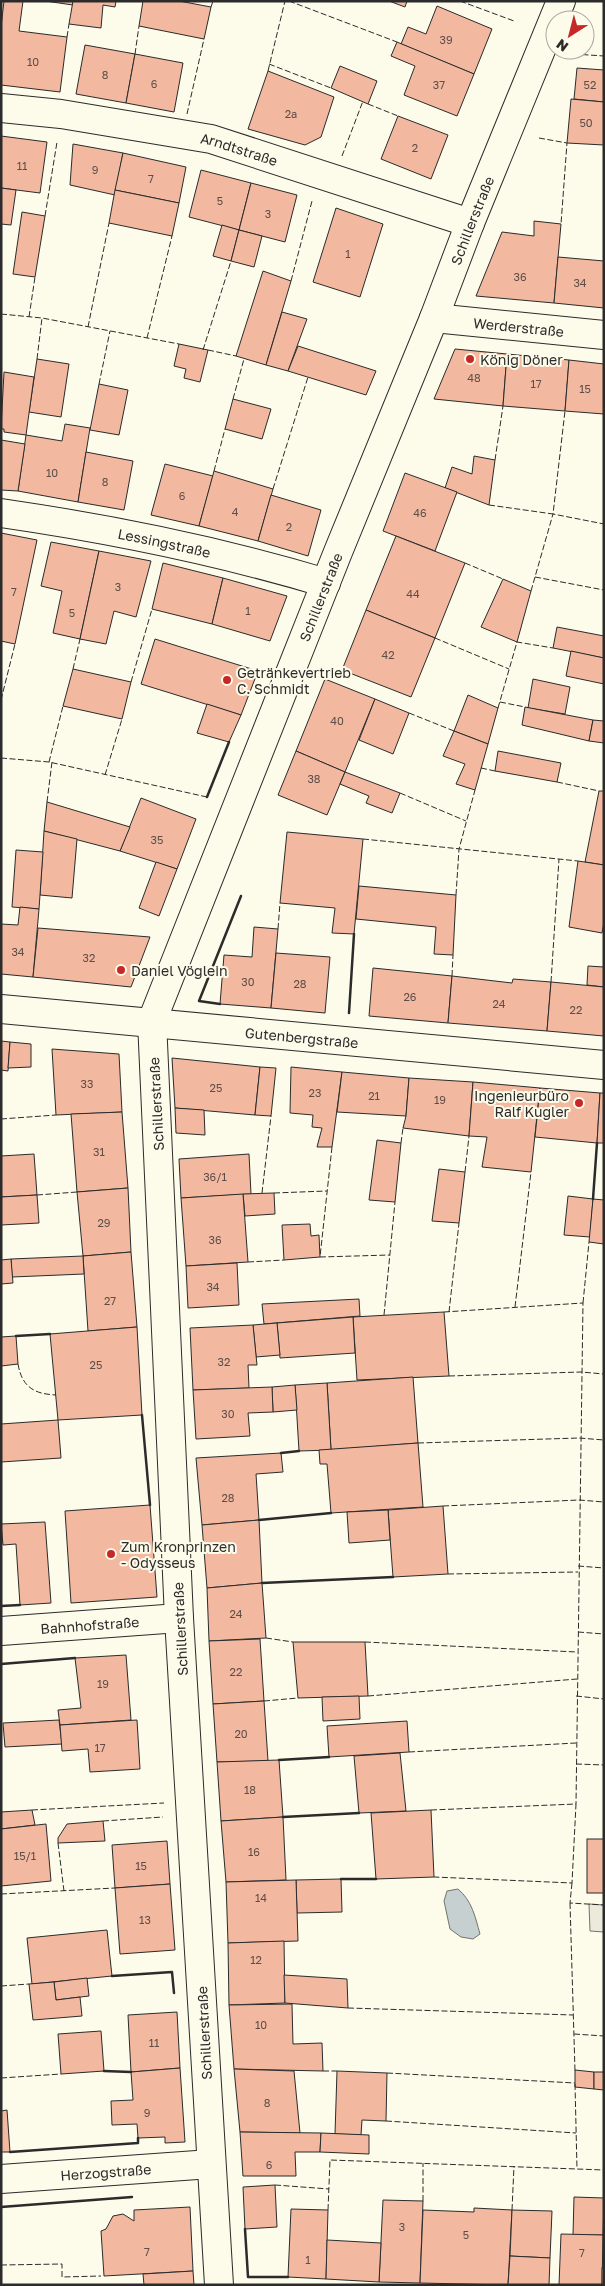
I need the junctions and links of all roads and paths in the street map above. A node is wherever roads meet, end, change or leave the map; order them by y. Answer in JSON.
{"nodes":[{"id":1,"x":562,"y":1,"type":"edge"},
{"id":2,"x":1,"y":108,"type":"edge"},
{"id":3,"x":470,"y":223,"type":"junction"},
{"id":4,"x":434,"y":318,"type":"junction"},
{"id":5,"x":604,"y":335,"type":"edge"},
{"id":6,"x":1,"y":513,"type":"edge"},
{"id":7,"x":326,"y":584,"type":"junction"},
{"id":8,"x":1,"y":1009,"type":"edge"},
{"id":9,"x":152,"y":1021,"type":"junction"},
{"id":10,"x":604,"y":1065,"type":"edge"},
{"id":11,"x":179,"y":1618,"type":"junction"},
{"id":12,"x":1,"y":1631,"type":"edge"},
{"id":13,"x":211,"y":2164,"type":"junction"},
{"id":14,"x":1,"y":2179,"type":"edge"},
{"id":15,"x":219,"y":2285,"type":"edge"}],
"edges":[{"from":1,"to":3,"type":"street","name":"Schillerstraße"},
{"from":2,"to":3,"type":"street","name":"Arndtstraße"},
{"from":3,"to":4,"type":"street","name":"Schillerstraße"},
{"from":4,"to":5,"type":"street","name":"Werderstraße"},
{"from":4,"to":7,"type":"street","name":"Schillerstraße"},
{"from":6,"to":7,"type":"street","name":"Lessingstraße"},
{"from":7,"to":9,"type":"street","name":"Schillerstraße"},
{"from":8,"to":9,"type":"street","name":"Gutenbergstraße"},
{"from":9,"to":10,"type":"street","name":"Gutenbergstraße"},
{"from":9,"to":11,"type":"street","name":"Schillerstraße"},
{"from":11,"to":12,"type":"street","name":"Bahnhofstraße"},
{"from":11,"to":13,"type":"street","name":"Schillerstraße"},
{"from":13,"to":14,"type":"street","name":"Herzogstraße"},
{"from":13,"to":15,"type":"street","name":"Schillerstraße"}]}
